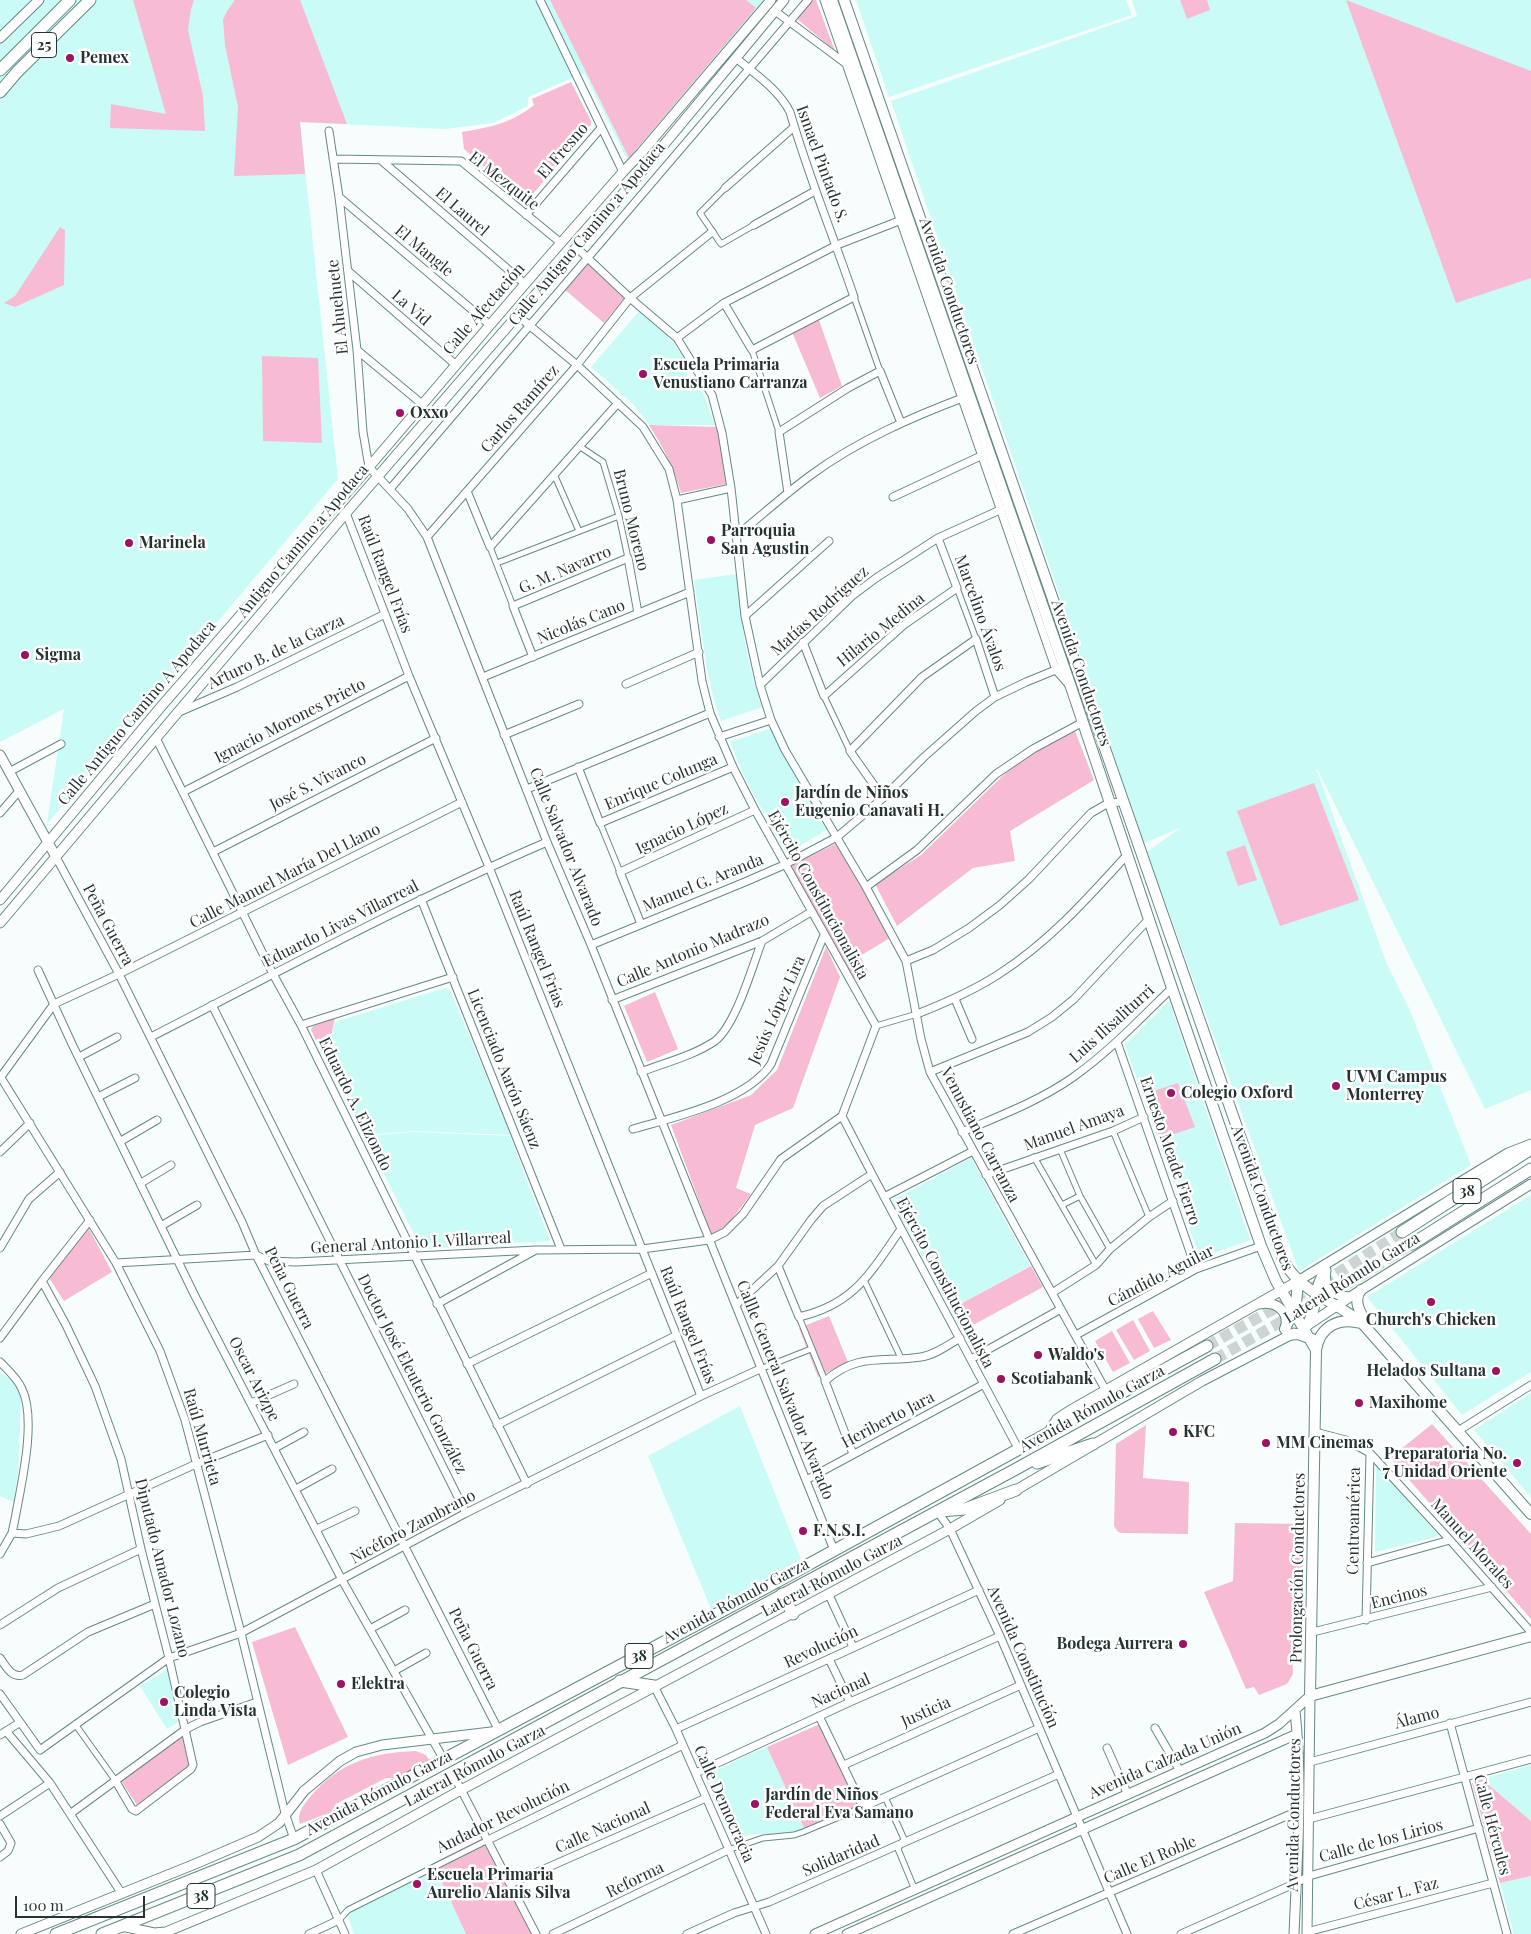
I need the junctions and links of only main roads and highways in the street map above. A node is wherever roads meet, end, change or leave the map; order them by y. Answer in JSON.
{"nodes":[{"id":1,"x":70,"y":0,"type":"edge"},
{"id":2,"x":90,"y":0,"type":"edge"},
{"id":3,"x":832,"y":0,"type":"edge"},
{"id":4,"x":844,"y":0,"type":"edge"},
{"id":5,"x":0,"y":70,"type":"edge"},
{"id":6,"x":0,"y":92,"type":"edge"},
{"id":7,"x":1531,"y":1149,"type":"edge"},
{"id":8,"x":1531,"y":1169,"type":"edge"},
{"id":9,"x":1402,"y":1232,"type":"tunnel mouth"},
{"id":10,"x":1412,"y":1244,"type":"tunnel mouth"},
{"id":11,"x":1326,"y":1268,"type":"road end"},
{"id":12,"x":1298,"y":1281,"type":"junction"},
{"id":13,"x":1361,"y":1290,"type":"road end"},
{"id":14,"x":1316,"y":1294,"type":"junction"},
{"id":15,"x":1294,"y":1310,"type":"junction"},
{"id":16,"x":1362,"y":1324,"type":"junction"},
{"id":17,"x":1305,"y":1328,"type":"junction"},
{"id":18,"x":1375,"y":1338,"type":"junction"},
{"id":19,"x":1312,"y":1339,"type":"junction"},
{"id":20,"x":1207,"y":1346,"type":"tunnel mouth"},
{"id":21,"x":1316,"y":1350,"type":"junction"},
{"id":22,"x":1215,"y":1360,"type":"tunnel mouth"},
{"id":23,"x":1093,"y":1444,"type":"road end"},
{"id":24,"x":1016,"y":1469,"type":"junction"},
{"id":25,"x":1016,"y":1490,"type":"road end"},
{"id":26,"x":938,"y":1511,"type":"junction"},
{"id":27,"x":1531,"y":1514,"type":"edge"},
{"id":28,"x":782,"y":1594,"type":"junction"},
{"id":29,"x":793,"y":1614,"type":"road end"},
{"id":30,"x":1531,"y":1636,"type":"edge"},
{"id":31,"x":620,"y":1681,"type":"junction"},
{"id":32,"x":654,"y":1686,"type":"road end"},
{"id":33,"x":1310,"y":1696,"type":"joint"},
{"id":34,"x":56,"y":1934,"type":"edge"},
{"id":35,"x":102,"y":1934,"type":"edge"}],
"edges":[{"from":1,"to":5,"type":"main road","number":"25"},
{"from":2,"to":6,"type":"main road","number":"25"},
{"from":3,"to":15,"type":"main road","name":"Avenida Conductores"},
{"from":4,"to":12,"type":"main road","name":"Avenida Conductores"},
{"from":7,"to":9,"type":"main road","number":"38"},
{"from":8,"to":10,"type":"main road","number":"38"},
{"from":11,"to":14,"type":"main road"},
{"from":12,"to":14,"type":"main road","name":"Avenida Conductores"},
{"from":12,"to":15,"type":"main road"},
{"from":13,"to":18,"type":"main road"},
{"from":14,"to":16,"type":"main road","name":"Avenida Conductores"},
{"from":14,"to":17,"type":"main road"},
{"from":15,"to":17,"type":"main road","name":"Avenida Conductores"},
{"from":15,"to":19,"type":"main road"},
{"from":16,"to":18,"type":"main road","name":"Avenida Conductores"},
{"from":16,"to":21,"type":"main road"},
{"from":17,"to":19,"type":"main road","name":"Avenida Conductores"},
{"from":18,"to":27,"type":"main road"},
{"from":19,"to":21,"type":"main road","name":"Avenida Conductores"},
{"from":20,"to":34,"type":"main road","name":"Avenida Rómulo Garza","number":"38"},
{"from":21,"to":33,"type":"main road","name":"Prolongación Conductores"},
{"from":22,"to":24,"type":"main road","name":"Avenida Rómulo Garza","number":"38"},
{"from":23,"to":24,"type":"main road"},
{"from":24,"to":26,"type":"main road","name":"Avenida Rómulo Garza","number":"38"},
{"from":25,"to":26,"type":"main road"},
{"from":26,"to":28,"type":"main road","name":"Avenida Rómulo Garza","number":"38"},
{"from":28,"to":29,"type":"main road"},
{"from":28,"to":31,"type":"main road","name":"Avenida Rómulo Garza","number":"38"},
{"from":30,"to":33,"type":"main road","name":"Avenida Calzada Unión"},
{"from":31,"to":32,"type":"main road"},
{"from":31,"to":35,"type":"main road","name":"Avenida Rómulo Garza","number":"38"}]}
